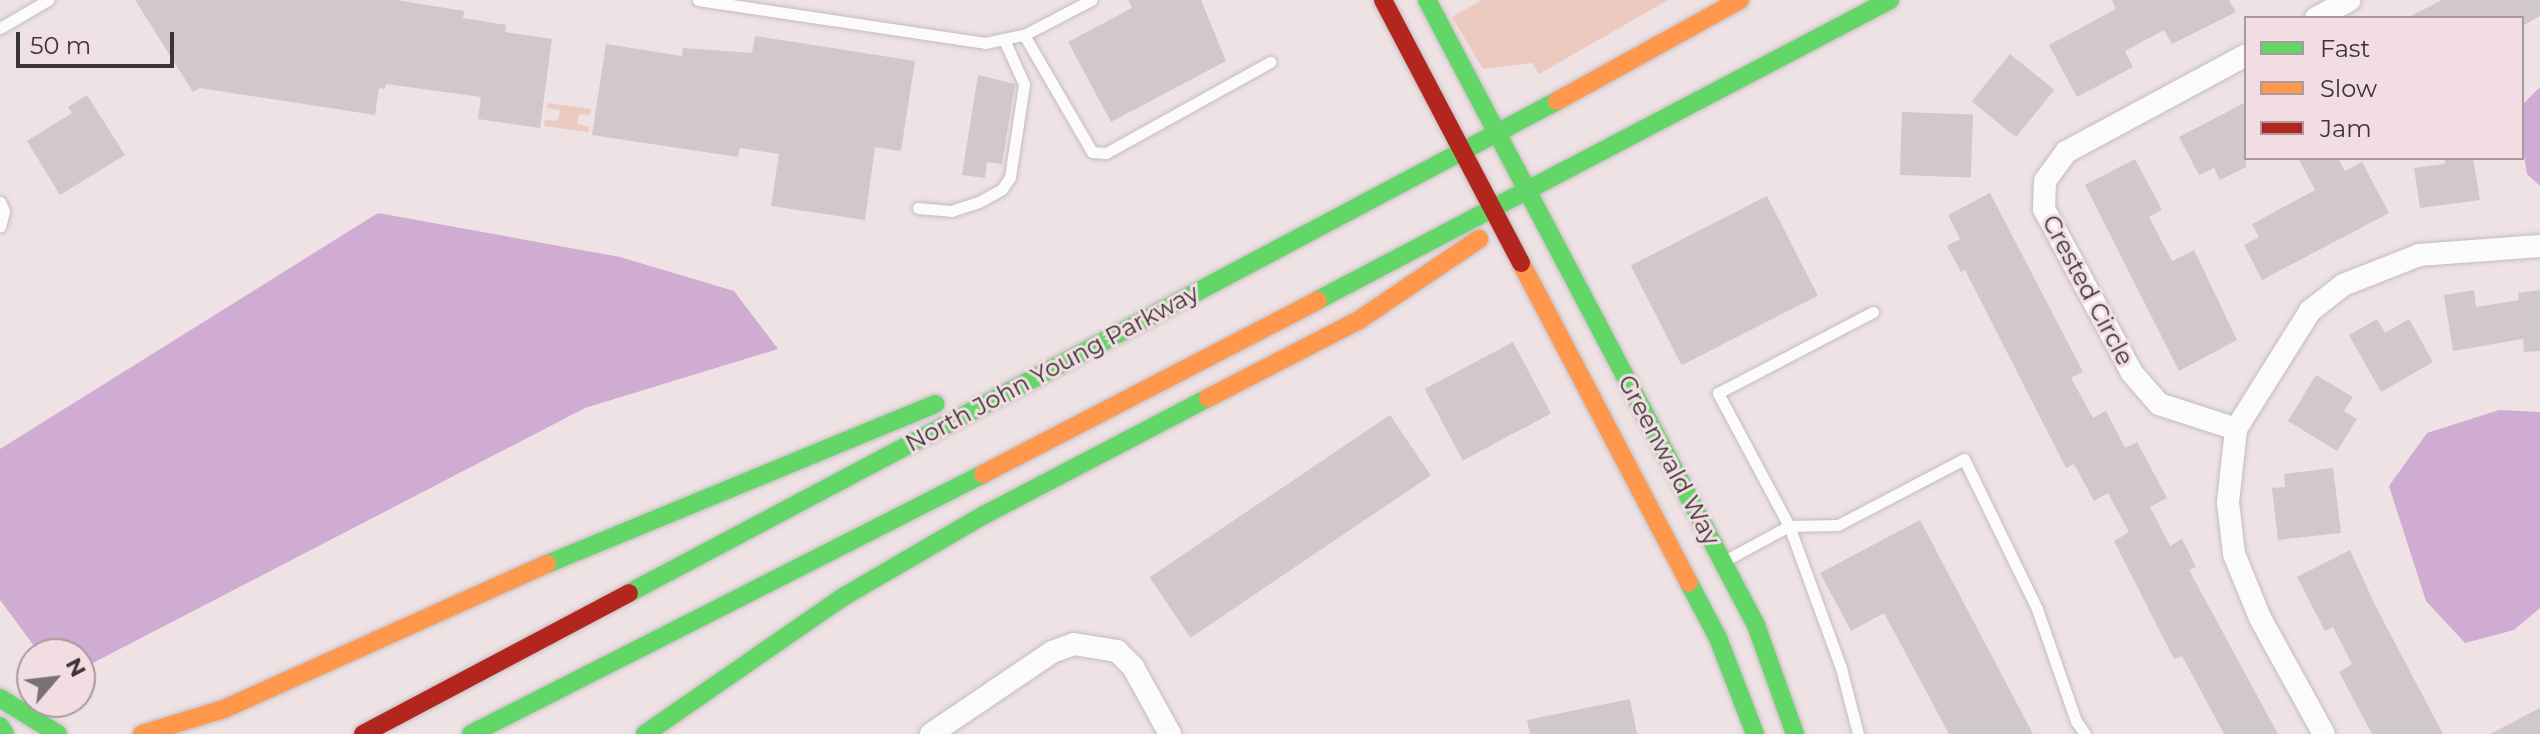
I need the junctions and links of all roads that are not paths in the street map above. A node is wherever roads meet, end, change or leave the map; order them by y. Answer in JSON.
{"nodes":[{"id":1,"x":48,"y":0,"type":"edge"},
{"id":2,"x":698,"y":0,"type":"edge"},
{"id":3,"x":1091,"y":0,"type":"edge"},
{"id":4,"x":1383,"y":0,"type":"edge"},
{"id":5,"x":1427,"y":0,"type":"edge"},
{"id":6,"x":1740,"y":0,"type":"edge"},
{"id":7,"x":1890,"y":0,"type":"edge"},
{"id":8,"x":2350,"y":0,"type":"edge"},
{"id":9,"x":2320,"y":16,"type":"edge"},
{"id":10,"x":0,"y":28,"type":"edge"},
{"id":11,"x":1024,"y":35,"type":"junction"},
{"id":12,"x":1005,"y":42,"type":"junction"},
{"id":13,"x":2244,"y":56,"type":"edge"},
{"id":14,"x":1270,"y":62,"type":"dead end"},
{"id":15,"x":1497,"y":134,"type":"junction"},
{"id":16,"x":1463,"y":152,"type":"junction"},
{"id":17,"x":1528,"y":192,"type":"junction"},
{"id":18,"x":0,"y":202,"type":"edge"},
{"id":19,"x":918,"y":208,"type":"dead end"},
{"id":20,"x":1496,"y":216,"type":"junction"},
{"id":21,"x":0,"y":227,"type":"edge"},
{"id":22,"x":2540,"y":246,"type":"edge"},
{"id":23,"x":1254,"y":262,"type":"junction"},
{"id":24,"x":1873,"y":312,"type":"dead end"},
{"id":25,"x":2236,"y":429,"type":"junction"},
{"id":26,"x":1789,"y":526,"type":"junction"},
{"id":27,"x":1723,"y":562,"type":"junction"},
{"id":28,"x":1689,"y":583,"type":"junction"},
{"id":29,"x":0,"y":698,"type":"edge"},
{"id":30,"x":224,"y":709,"type":"junction"},
{"id":31,"x":0,"y":726,"type":"edge"},
{"id":32,"x":5,"y":734,"type":"edge"},
{"id":33,"x":58,"y":734,"type":"edge"},
{"id":34,"x":142,"y":734,"type":"edge"},
{"id":35,"x":195,"y":734,"type":"edge"},
{"id":36,"x":363,"y":734,"type":"edge"},
{"id":37,"x":471,"y":734,"type":"edge"},
{"id":38,"x":645,"y":734,"type":"edge"},
{"id":39,"x":931,"y":734,"type":"edge"},
{"id":40,"x":1170,"y":734,"type":"edge"},
{"id":41,"x":1755,"y":734,"type":"edge"},
{"id":42,"x":1795,"y":734,"type":"edge"},
{"id":43,"x":1858,"y":734,"type":"edge"},
{"id":44,"x":2085,"y":734,"type":"edge"},
{"id":45,"x":2324,"y":734,"type":"edge"}],
"edges":[{"from":1,"to":10,"type":"lane"},
{"from":2,"to":12,"type":"lane"},
{"from":3,"to":11,"type":"lane"},
{"from":4,"to":16,"type":"main road","name":"Greenwald Way"},
{"from":5,"to":15,"type":"main road","name":"Greenwald Way"},
{"from":6,"to":15,"type":"main road","name":"North John Young Parkway"},
{"from":7,"to":17,"type":"main road"},
{"from":8,"to":9,"type":"street"},
{"from":11,"to":12,"type":"lane"},
{"from":11,"to":14,"type":"lane"},
{"from":12,"to":19,"type":"lane"},
{"from":13,"to":25,"type":"street","name":"Crested Circle"},
{"from":15,"to":16,"type":"main road","name":"North John Young Parkway"},
{"from":15,"to":17,"type":"main road","name":"Greenwald Way"},
{"from":16,"to":20,"type":"main road","name":"Greenwald Way"},
{"from":16,"to":23,"type":"main road","name":"North John Young Parkway"},
{"from":17,"to":20,"type":"main road"},
{"from":17,"to":27,"type":"main road","name":"Greenwald Way"},
{"from":18,"to":21,"type":"lane"},
{"from":20,"to":28,"type":"main road","name":"Greenwald Way"},
{"from":20,"to":37,"type":"main road"},
{"from":20,"to":38,"type":"main road"},
{"from":22,"to":25,"type":"street"},
{"from":23,"to":30,"type":"main road"},
{"from":23,"to":36,"type":"main road","name":"North John Young Parkway"},
{"from":24,"to":26,"type":"lane"},
{"from":25,"to":45,"type":"street"},
{"from":26,"to":27,"type":"lane"},
{"from":26,"to":43,"type":"lane"},
{"from":26,"to":44,"type":"lane"},
{"from":27,"to":28,"type":"street"},
{"from":27,"to":42,"type":"main road","name":"Greenwald Way"},
{"from":28,"to":41,"type":"main road","name":"Greenwald Way"},
{"from":29,"to":33,"type":"main road"},
{"from":30,"to":34,"type":"main road"},
{"from":30,"to":35,"type":"main road"},
{"from":31,"to":32,"type":"main road"},
{"from":39,"to":40,"type":"street"}]}
